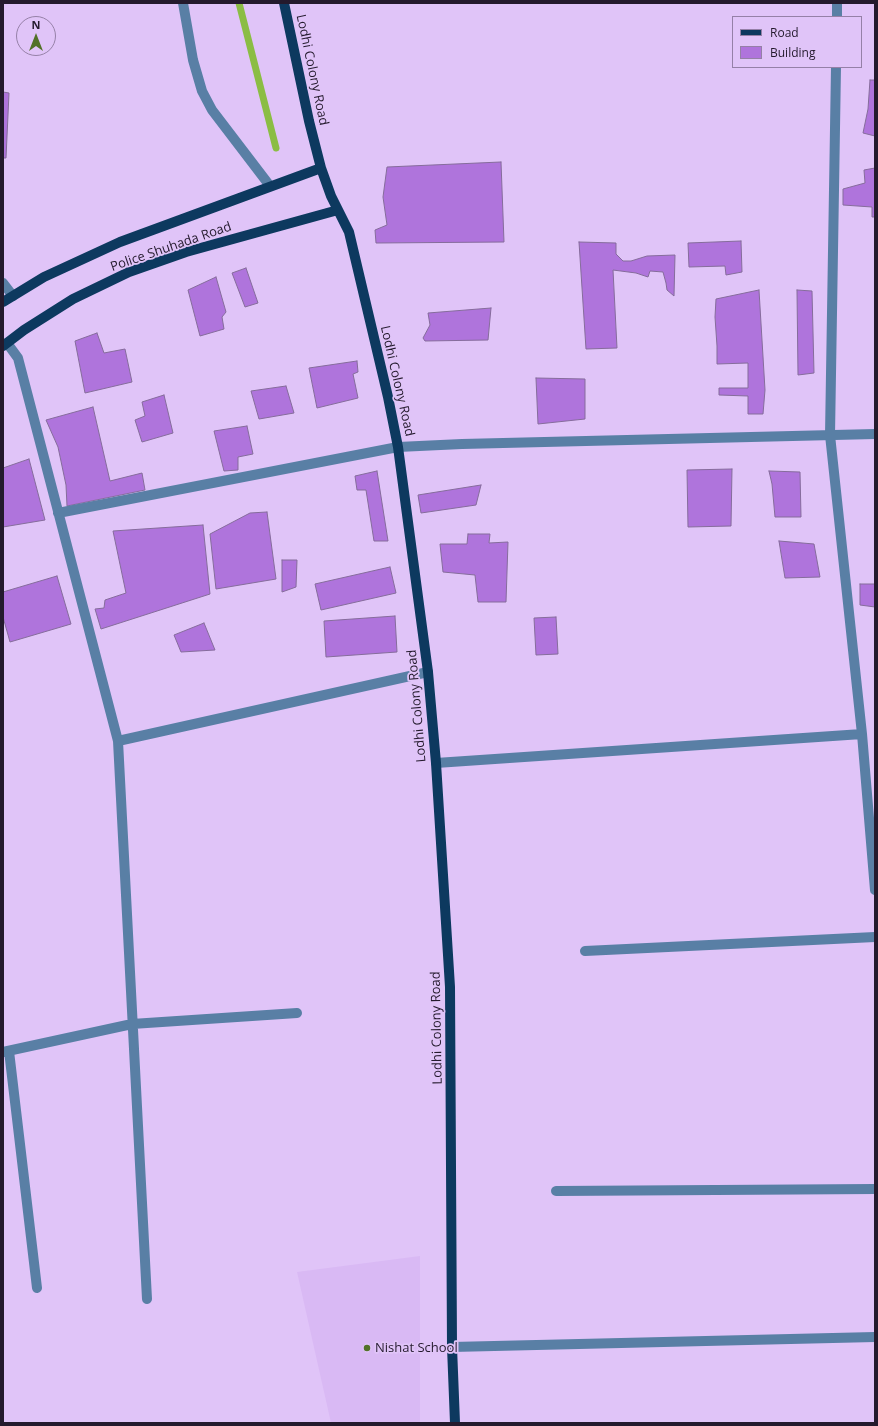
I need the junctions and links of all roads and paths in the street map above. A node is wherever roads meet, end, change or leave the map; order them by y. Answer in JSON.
{"nodes":[{"id":1,"x":183,"y":3,"type":"edge"},
{"id":2,"x":284,"y":3,"type":"edge"},
{"id":3,"x":837,"y":3,"type":"edge"},
{"id":4,"x":837,"y":16,"type":"edge"},
{"id":5,"x":836,"y":68,"type":"edge"},
{"id":6,"x":321,"y":168,"type":"junction"},
{"id":7,"x":270,"y":186,"type":"junction"},
{"id":8,"x":338,"y":210,"type":"junction"},
{"id":9,"x":3,"y":283,"type":"edge"},
{"id":10,"x":13,"y":296,"type":"junction"},
{"id":11,"x":3,"y":302,"type":"edge"},
{"id":12,"x":5,"y":344,"type":"edge"},
{"id":13,"x":875,"y":434,"type":"edge"},
{"id":14,"x":830,"y":435,"type":"junction"},
{"id":15,"x":398,"y":447,"type":"junction"},
{"id":16,"x":58,"y":513,"type":"junction"},
{"id":17,"x":428,"y":672,"type":"junction"},
{"id":18,"x":862,"y":734,"type":"junction"},
{"id":19,"x":118,"y":741,"type":"junction"},
{"id":20,"x":436,"y":763,"type":"junction"},
{"id":21,"x":872,"y":824,"type":"edge"},
{"id":22,"x":875,"y":890,"type":"edge"},
{"id":23,"x":875,"y":937,"type":"edge"},
{"id":24,"x":585,"y":951,"type":"dead end"},
{"id":25,"x":297,"y":1014,"type":"dead end"},
{"id":26,"x":132,"y":1024,"type":"junction"},
{"id":27,"x":6,"y":1051,"type":"edge"},
{"id":28,"x":875,"y":1189,"type":"edge"},
{"id":29,"x":556,"y":1190,"type":"dead end"},
{"id":30,"x":37,"y":1288,"type":"dead end"},
{"id":31,"x":147,"y":1299,"type":"dead end"},
{"id":32,"x":875,"y":1337,"type":"edge"},
{"id":33,"x":452,"y":1347,"type":"junction"},
{"id":34,"x":455,"y":1423,"type":"edge"}],
"edges":[{"from":1,"to":7,"type":"street"},
{"from":2,"to":6,"type":"main road","name":"Lodhi Colony Road"},
{"from":3,"to":4,"type":"street"},
{"from":5,"to":14,"type":"street"},
{"from":6,"to":7,"type":"main road","name":"Police Shuhada Road"},
{"from":6,"to":8,"type":"main road","name":"Lodhi Colony Road"},
{"from":7,"to":10,"type":"main road","name":"Police Shuhada Road"},
{"from":8,"to":12,"type":"main road","name":"Police Shuhada Road"},
{"from":8,"to":15,"type":"main road","name":"Lodhi Colony Road"},
{"from":9,"to":10,"type":"street"},
{"from":10,"to":11,"type":"main road","name":"Police Shuhada Road"},
{"from":12,"to":16,"type":"street"},
{"from":13,"to":14,"type":"street"},
{"from":14,"to":15,"type":"street"},
{"from":14,"to":18,"type":"street"},
{"from":15,"to":16,"type":"street"},
{"from":15,"to":17,"type":"main road","name":"Lodhi Colony Road"},
{"from":16,"to":19,"type":"street"},
{"from":17,"to":19,"type":"street"},
{"from":17,"to":20,"type":"main road","name":"Lodhi Colony Road"},
{"from":18,"to":20,"type":"street"},
{"from":18,"to":21,"type":"street"},
{"from":19,"to":26,"type":"street"},
{"from":20,"to":33,"type":"main road","name":"Lodhi Colony Road"},
{"from":21,"to":22,"type":"street"},
{"from":23,"to":24,"type":"street"},
{"from":25,"to":26,"type":"street"},
{"from":26,"to":27,"type":"street"},
{"from":26,"to":31,"type":"street"},
{"from":27,"to":30,"type":"street"},
{"from":28,"to":29,"type":"street"},
{"from":32,"to":33,"type":"street"},
{"from":33,"to":34,"type":"main road","name":"Lodhi Colony Road"}]}
